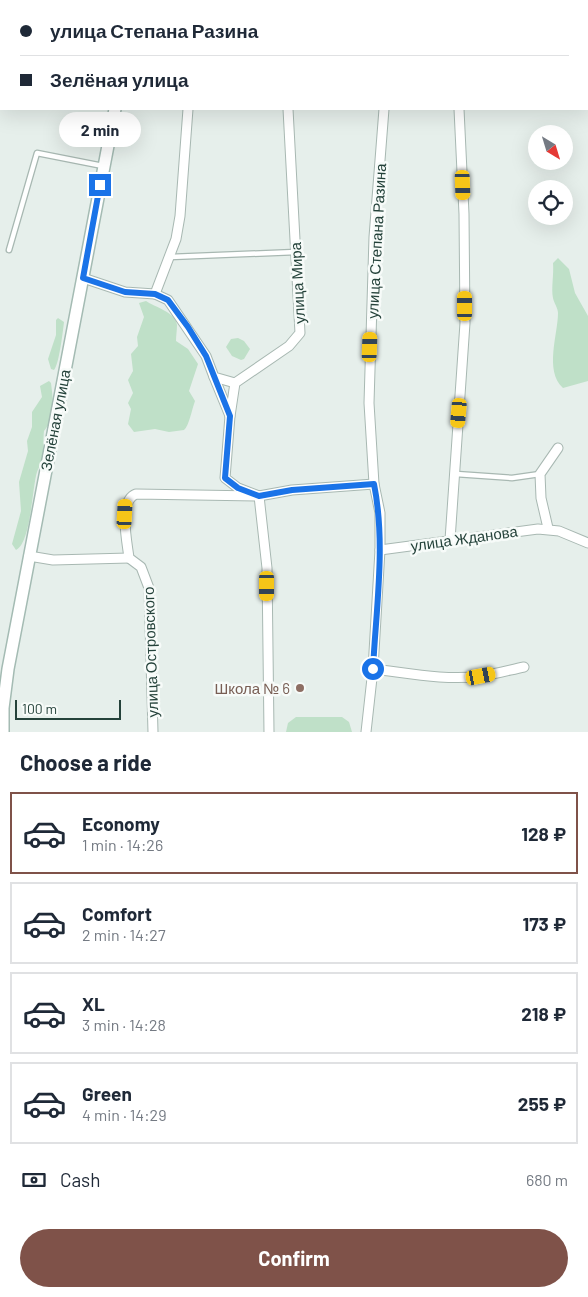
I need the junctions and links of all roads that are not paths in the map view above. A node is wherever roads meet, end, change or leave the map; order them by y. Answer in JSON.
{"nodes":[{"id":1,"x":115,"y":110,"type":"edge"},
{"id":2,"x":188,"y":110,"type":"edge"},
{"id":3,"x":288,"y":110,"type":"edge"},
{"id":4,"x":384,"y":110,"type":"edge"},
{"id":5,"x":459,"y":110,"type":"edge"},
{"id":6,"x":104,"y":166,"type":"junction"},
{"id":7,"x":9,"y":250,"type":"dead end"},
{"id":8,"x":296,"y":252,"type":"junction"},
{"id":9,"x":170,"y":257,"type":"junction"},
{"id":10,"x":83,"y":278,"type":"junction"},
{"id":11,"x":155,"y":294,"type":"junction"},
{"id":12,"x":214,"y":377,"type":"junction"},
{"id":13,"x":235,"y":383,"type":"junction"},
{"id":14,"x":230,"y":416,"type":"junction"},
{"id":15,"x":558,"y":448,"type":"dead end"},
{"id":16,"x":456,"y":474,"type":"junction"},
{"id":17,"x":540,"y":474,"type":"junction"},
{"id":18,"x":225,"y":478,"type":"junction"},
{"id":19,"x":374,"y":484,"type":"junction"},
{"id":20,"x":219,"y":495,"type":"junction"},
{"id":21,"x":259,"y":496,"type":"junction"},
{"id":22,"x":548,"y":528,"type":"junction"},
{"id":23,"x":450,"y":540,"type":"junction"},
{"id":24,"x":588,"y":543,"type":"edge"},
{"id":25,"x":380,"y":550,"type":"junction"},
{"id":26,"x":29,"y":556,"type":"junction"},
{"id":27,"x":129,"y":558,"type":"junction"},
{"id":28,"x":524,"y":667,"type":"dead end"},
{"id":29,"x":373,"y":669,"type":"junction"},
{"id":30,"x":3,"y":732,"type":"edge"},
{"id":31,"x":153,"y":732,"type":"edge"},
{"id":32,"x":269,"y":732,"type":"edge"},
{"id":33,"x":366,"y":732,"type":"edge"}],
"edges":[{"from":1,"to":6,"type":"street","name":"Зелёная улица"},
{"from":2,"to":9,"type":"street"},
{"from":3,"to":8,"type":"street","name":"улица Мира"},
{"from":4,"to":19,"type":"street","name":"улица Степана Разина"},
{"from":5,"to":16,"type":"street"},
{"from":6,"to":7,"type":"lane"},
{"from":6,"to":10,"type":"street","name":"Зелёная улица"},
{"from":8,"to":9,"type":"lane"},
{"from":8,"to":13,"type":"street","name":"улица Мира"},
{"from":9,"to":11,"type":"street"},
{"from":10,"to":11,"type":"street"},
{"from":10,"to":26,"type":"street","name":"Зелёная улица"},
{"from":11,"to":12,"type":"street"},
{"from":12,"to":13,"type":"street"},
{"from":12,"to":14,"type":"street"},
{"from":13,"to":14,"type":"street"},
{"from":14,"to":18,"type":"street"},
{"from":15,"to":17,"type":"street"},
{"from":16,"to":17,"type":"lane"},
{"from":16,"to":23,"type":"street"},
{"from":17,"to":22,"type":"street"},
{"from":18,"to":20,"type":"street"},
{"from":18,"to":21,"type":"street"},
{"from":19,"to":21,"type":"street"},
{"from":19,"to":25,"type":"street","name":"улица Степана Разина"},
{"from":20,"to":21,"type":"street"},
{"from":20,"to":27,"type":"street"},
{"from":21,"to":32,"type":"street"},
{"from":22,"to":23,"type":"street","name":"улица Жданова"},
{"from":22,"to":24,"type":"street","name":"улица Жданова"},
{"from":23,"to":25,"type":"street","name":"улица Жданова"},
{"from":25,"to":29,"type":"street","name":"улица Степана Разина"},
{"from":26,"to":27,"type":"street"},
{"from":26,"to":30,"type":"street","name":"Зелёная улица"},
{"from":27,"to":31,"type":"street","name":"улица Островского"},
{"from":28,"to":29,"type":"street"},
{"from":29,"to":33,"type":"street","name":"улица Степана Разина"}]}
